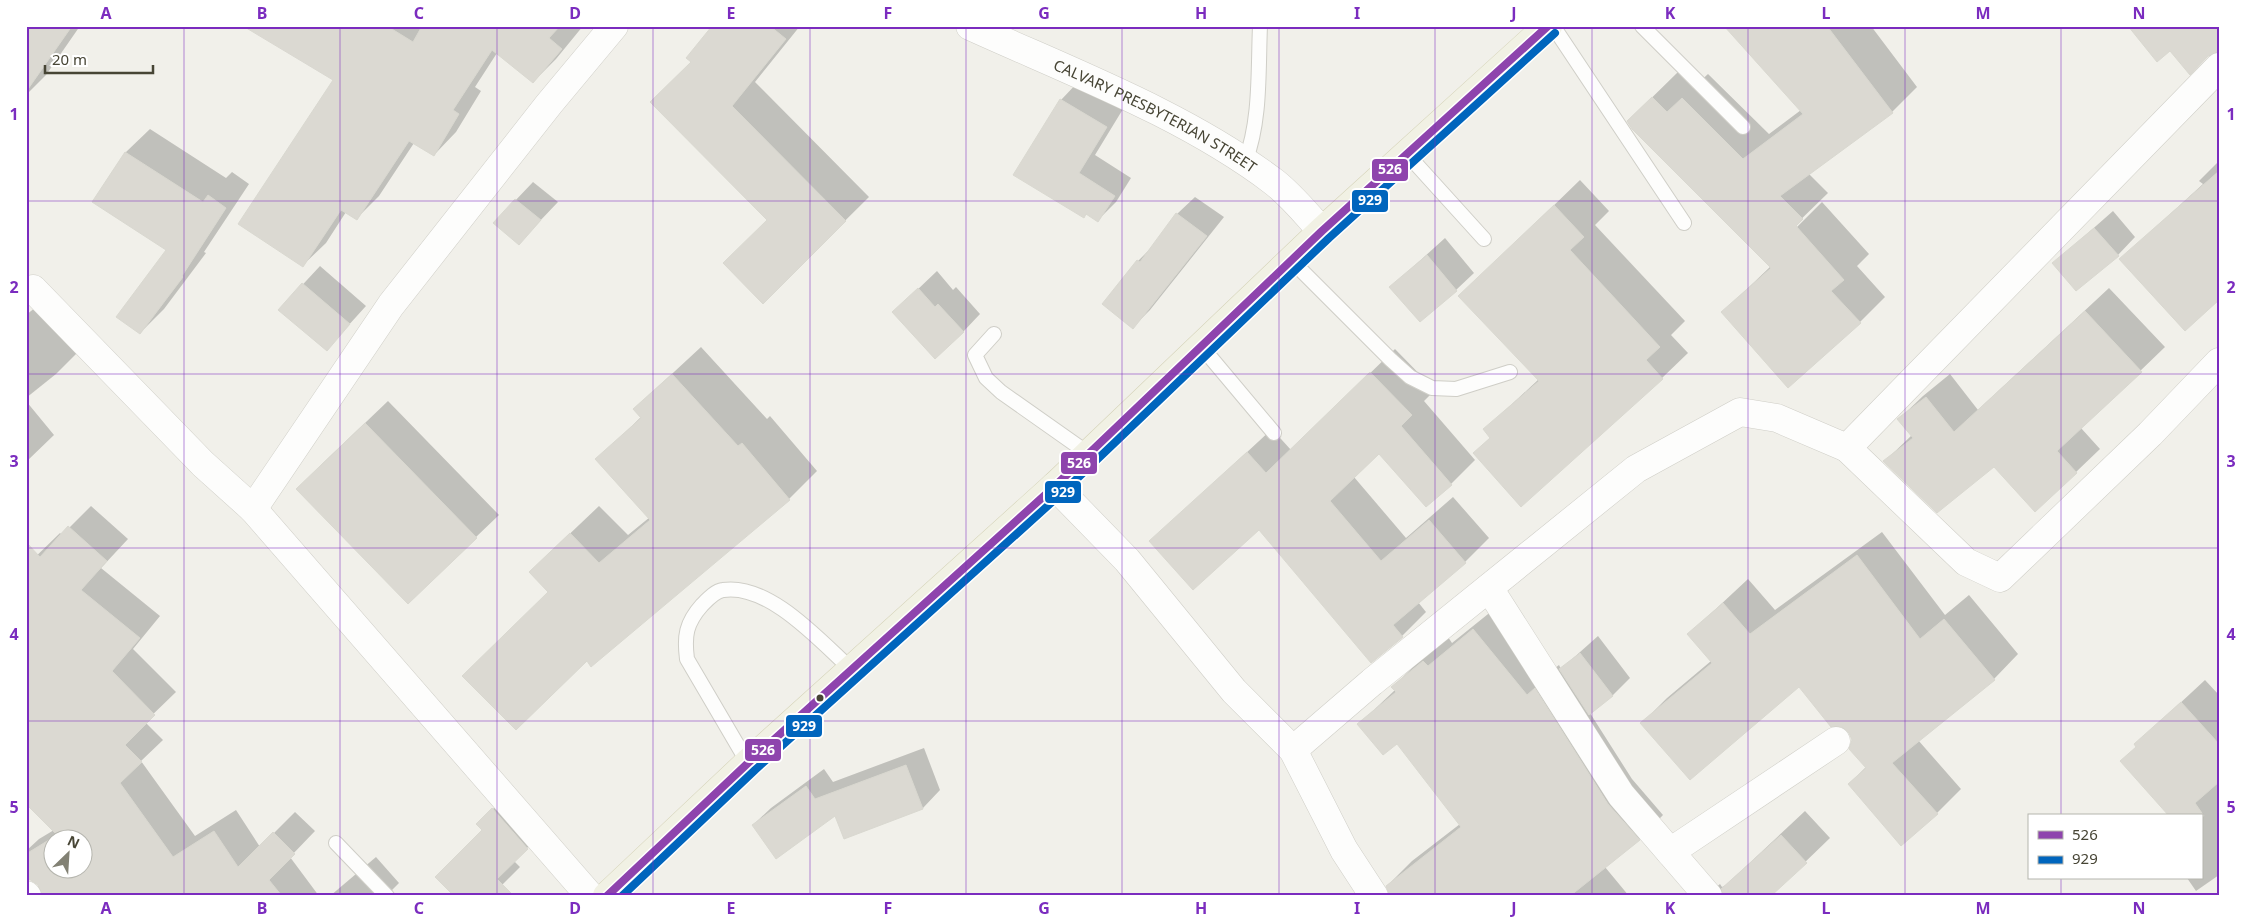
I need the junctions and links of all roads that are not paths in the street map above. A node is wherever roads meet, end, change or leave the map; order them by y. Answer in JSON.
{"nodes":[{"id":1,"x":614,"y":26,"type":"edge"},
{"id":2,"x":970,"y":26,"type":"edge"},
{"id":3,"x":1260,"y":26,"type":"edge"},
{"id":4,"x":1548,"y":26,"type":"edge"},
{"id":5,"x":1553,"y":26,"type":"edge"},
{"id":6,"x":1642,"y":26,"type":"edge"},
{"id":7,"x":2219,"y":67,"type":"edge"},
{"id":8,"x":1743,"y":127,"type":"dead end"},
{"id":9,"x":1407,"y":154,"type":"junction"},
{"id":10,"x":1244,"y":162,"type":"junction"},
{"id":11,"x":1684,"y":223,"type":"dead end"},
{"id":12,"x":1322,"y":231,"type":"junction"},
{"id":13,"x":1484,"y":239,"type":"dead end"},
{"id":14,"x":1291,"y":260,"type":"junction"},
{"id":15,"x":33,"y":289,"type":"dead end"},
{"id":16,"x":994,"y":334,"type":"dead end"},
{"id":17,"x":1201,"y":346,"type":"junction"},
{"id":18,"x":2219,"y":362,"type":"edge"},
{"id":19,"x":1510,"y":372,"type":"dead end"},
{"id":20,"x":1274,"y":433,"type":"dead end"},
{"id":21,"x":1847,"y":448,"type":"junction"},
{"id":22,"x":1089,"y":454,"type":"junction"},
{"id":23,"x":1056,"y":486,"type":"junction"},
{"id":24,"x":253,"y":510,"type":"junction"},
{"id":25,"x":1489,"y":588,"type":"junction"},
{"id":26,"x":851,"y":669,"type":"junction"},
{"id":27,"x":1836,"y":741,"type":"dead end"},
{"id":28,"x":1293,"y":750,"type":"junction"},
{"id":29,"x":748,"y":763,"type":"junction"},
{"id":30,"x":336,"y":843,"type":"dead end"},
{"id":31,"x":1670,"y":852,"type":"junction"},
{"id":32,"x":387,"y":896,"type":"edge"},
{"id":33,"x":590,"y":896,"type":"edge"},
{"id":34,"x":607,"y":896,"type":"edge"},
{"id":35,"x":1374,"y":896,"type":"edge"},
{"id":36,"x":1708,"y":896,"type":"edge"}],
"edges":[{"from":1,"to":24,"type":"street"},
{"from":2,"to":10,"type":"street","name":"CALVARY PRESBYTERIAN STREET"},
{"from":3,"to":10,"type":"lane"},
{"from":4,"to":9,"type":"main road"},
{"from":5,"to":11,"type":"lane"},
{"from":6,"to":8,"type":"lane"},
{"from":7,"to":21,"type":"street"},
{"from":9,"to":12,"type":"main road"},
{"from":9,"to":13,"type":"lane"},
{"from":10,"to":12,"type":"street","name":"CALVARY PRESBYTERIAN STREET"},
{"from":12,"to":14,"type":"main road"},
{"from":14,"to":17,"type":"main road"},
{"from":14,"to":19,"type":"lane"},
{"from":15,"to":24,"type":"street"},
{"from":16,"to":22,"type":"lane"},
{"from":17,"to":20,"type":"lane"},
{"from":17,"to":22,"type":"main road"},
{"from":18,"to":21,"type":"street"},
{"from":21,"to":25,"type":"street"},
{"from":22,"to":23,"type":"main road"},
{"from":23,"to":26,"type":"main road"},
{"from":23,"to":28,"type":"street"},
{"from":24,"to":33,"type":"street"},
{"from":25,"to":28,"type":"street"},
{"from":25,"to":31,"type":"street"},
{"from":26,"to":29,"type":"main road"},
{"from":26,"to":29,"type":"lane"},
{"from":27,"to":31,"type":"street"},
{"from":28,"to":35,"type":"street"},
{"from":29,"to":34,"type":"main road"},
{"from":30,"to":32,"type":"lane"},
{"from":31,"to":36,"type":"street"}]}
